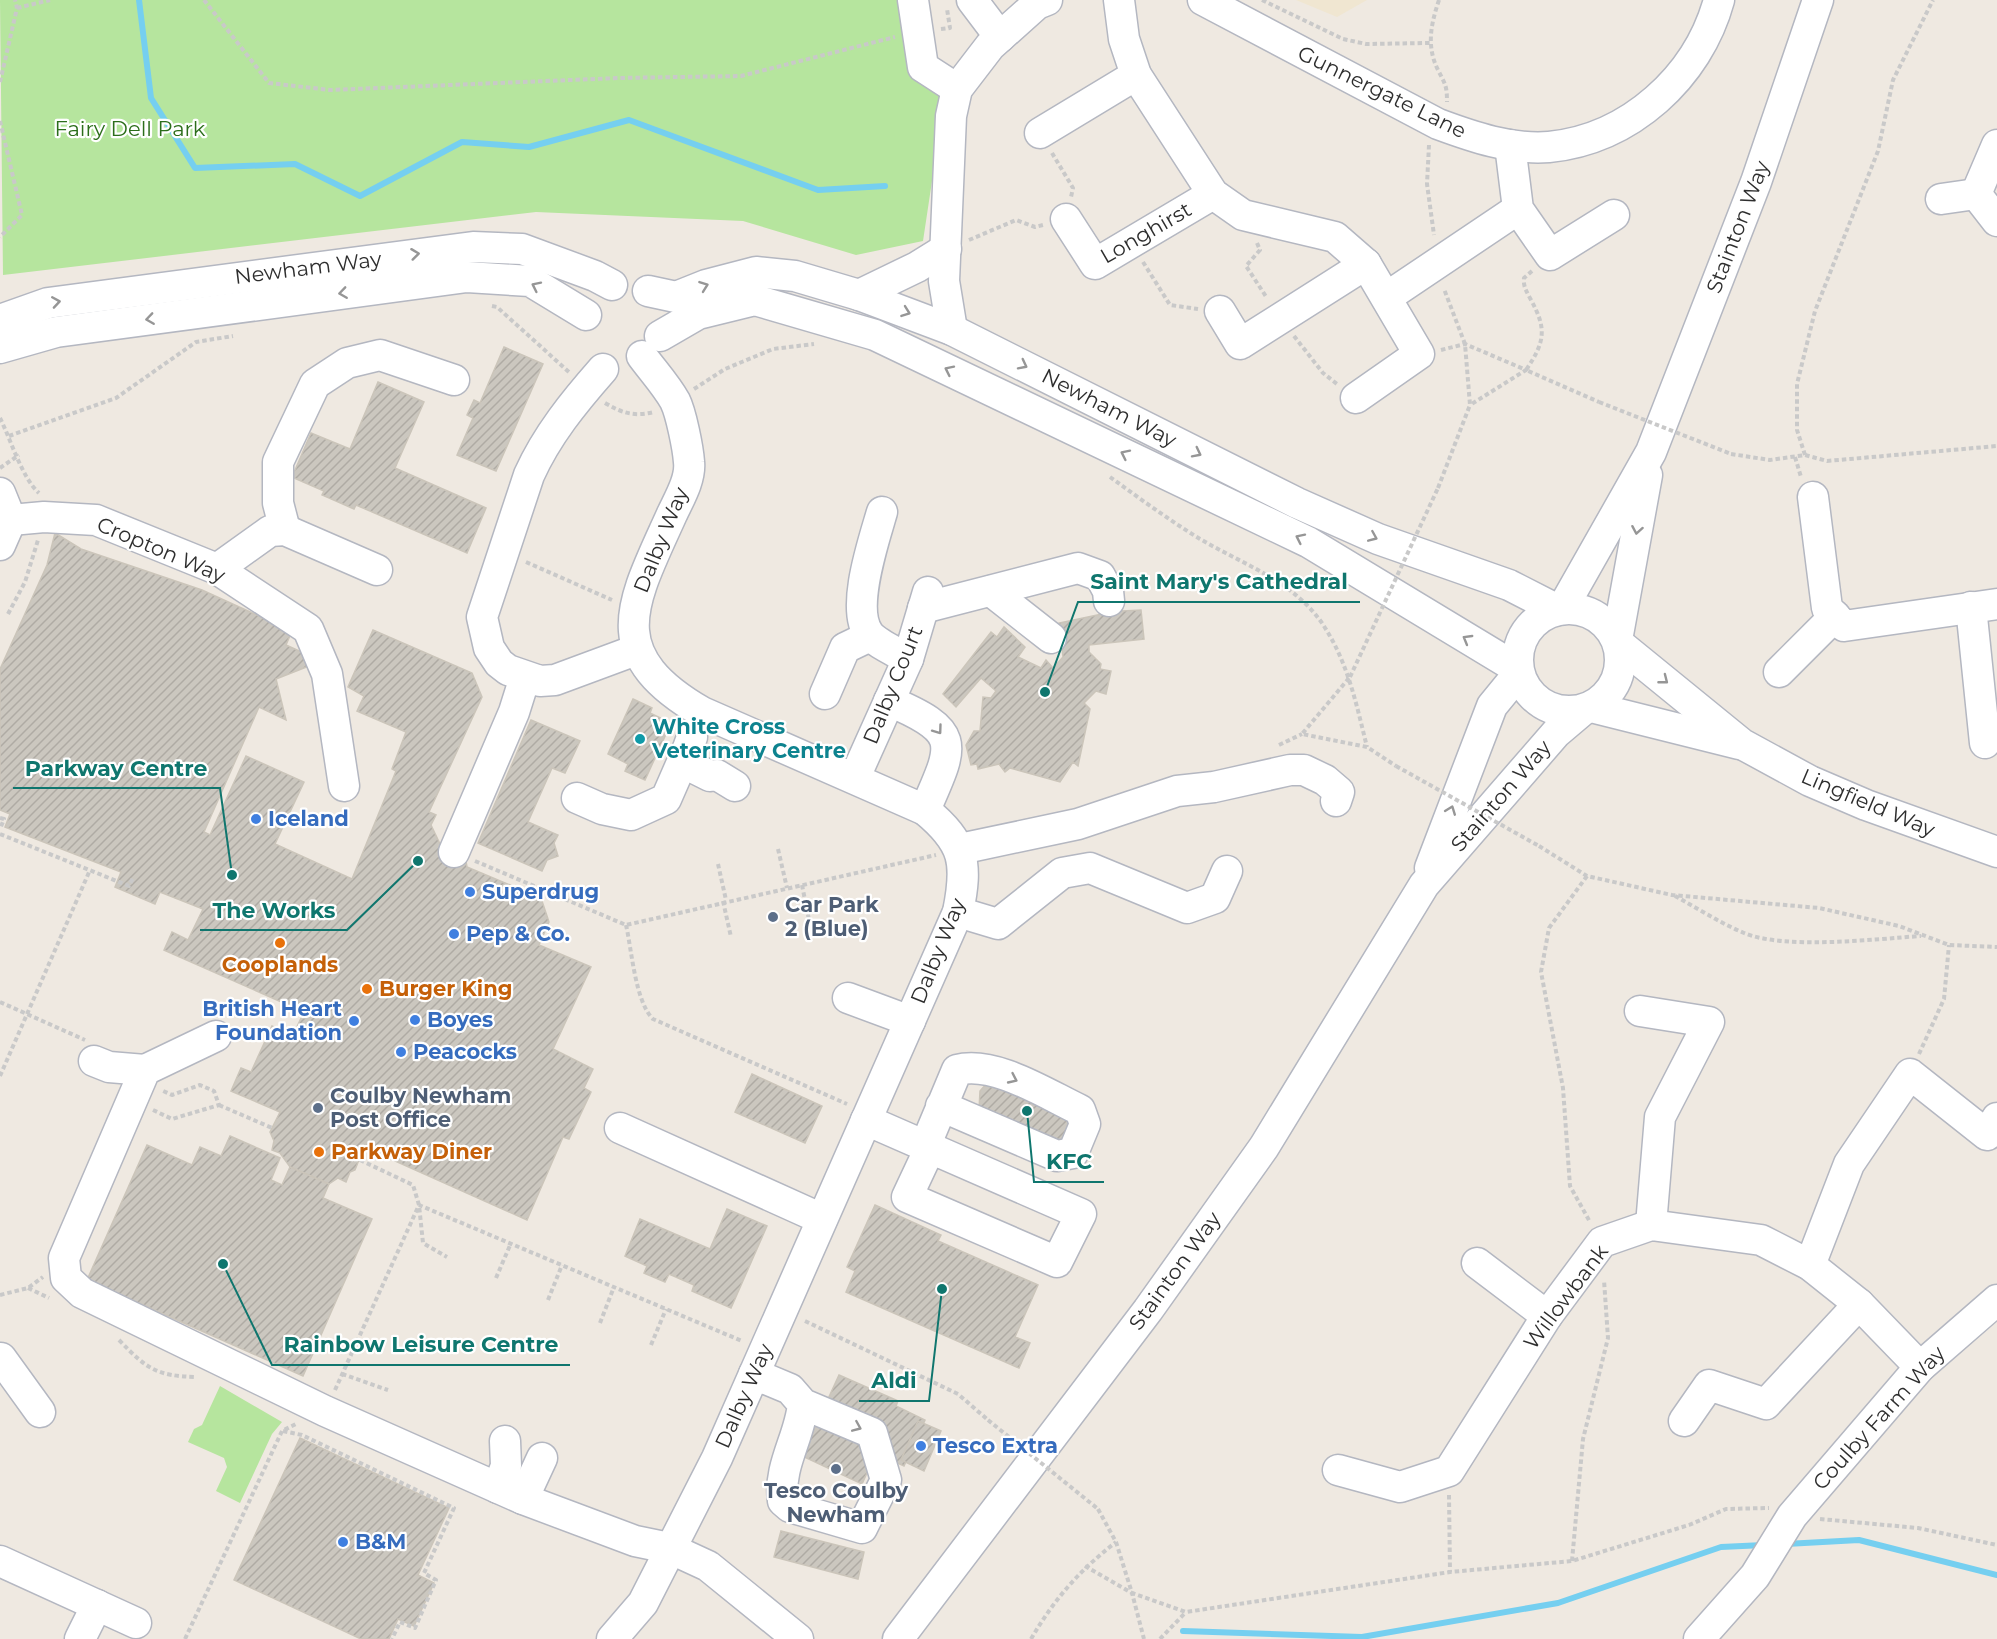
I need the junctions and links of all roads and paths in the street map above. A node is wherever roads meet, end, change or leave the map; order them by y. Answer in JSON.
{"nodes":[{"id":1,"x":15,"y":0,"type":"edge"},
{"id":2,"x":51,"y":0,"type":"edge"},
{"id":3,"x":204,"y":0,"type":"edge"},
{"id":4,"x":913,"y":0,"type":"edge"},
{"id":5,"x":946,"y":0,"type":"edge"},
{"id":6,"x":972,"y":0,"type":"edge"},
{"id":7,"x":1047,"y":0,"type":"edge"},
{"id":8,"x":1119,"y":0,"type":"edge"},
{"id":9,"x":1203,"y":0,"type":"edge"},
{"id":10,"x":1262,"y":0,"type":"edge"},
{"id":11,"x":1439,"y":0,"type":"edge"},
{"id":12,"x":1719,"y":0,"type":"edge"},
{"id":13,"x":1818,"y":0,"type":"edge"},
{"id":14,"x":1933,"y":0,"type":"edge"},
{"id":15,"x":16,"y":8,"type":"junction"},
{"id":16,"x":917,"y":32,"type":"junction"},
{"id":17,"x":1000,"y":37,"type":"junction"},
{"id":18,"x":1430,"y":43,"type":"junction"},
{"id":19,"x":1136,"y":75,"type":"junction"},
{"id":20,"x":0,"y":82,"type":"edge"},
{"id":21,"x":957,"y":89,"type":"junction"},
{"id":22,"x":0,"y":121,"type":"edge"},
{"id":23,"x":1438,"y":124,"type":"junction"},
{"id":24,"x":1040,"y":133,"type":"joint"},
{"id":25,"x":1510,"y":145,"type":"junction"},
{"id":26,"x":1997,"y":146,"type":"edge"},
{"id":27,"x":1213,"y":194,"type":"junction"},
{"id":28,"x":1977,"y":194,"type":"junction"},
{"id":29,"x":1941,"y":199,"type":"dead end"},
{"id":30,"x":1518,"y":209,"type":"junction"},
{"id":31,"x":1614,"y":215,"type":"dead end"},
{"id":32,"x":1066,"y":219,"type":"junction"},
{"id":33,"x":1997,"y":221,"type":"edge"},
{"id":34,"x":0,"y":237,"type":"edge"},
{"id":35,"x":1130,"y":241,"type":"junction"},
{"id":36,"x":946,"y":249,"type":"junction"},
{"id":37,"x":1550,"y":255,"type":"junction"},
{"id":38,"x":1366,"y":264,"type":"junction"},
{"id":39,"x":1434,"y":265,"type":"junction"},
{"id":40,"x":612,"y":285,"type":"junction"},
{"id":41,"x":648,"y":291,"type":"junction"},
{"id":42,"x":859,"y":295,"type":"junction"},
{"id":43,"x":1387,"y":297,"type":"junction"},
{"id":44,"x":1220,"y":312,"type":"joint"},
{"id":45,"x":586,"y":315,"type":"junction"},
{"id":46,"x":0,"y":320,"type":"edge"},
{"id":47,"x":952,"y":330,"type":"junction"},
{"id":48,"x":1465,"y":344,"type":"junction"},
{"id":49,"x":651,"y":346,"type":"junction"},
{"id":50,"x":0,"y":348,"type":"edge"},
{"id":51,"x":603,"y":369,"type":"dead end"},
{"id":52,"x":1526,"y":370,"type":"junction"},
{"id":53,"x":454,"y":380,"type":"dead end"},
{"id":54,"x":1356,"y":398,"type":"dead end"},
{"id":55,"x":1470,"y":405,"type":"junction"},
{"id":56,"x":1997,"y":446,"type":"edge"},
{"id":57,"x":1651,"y":452,"type":"junction"},
{"id":58,"x":1805,"y":455,"type":"junction"},
{"id":59,"x":19,"y":456,"type":"dead end"},
{"id":60,"x":0,"y":468,"type":"edge"},
{"id":61,"x":1813,"y":497,"type":"dead end"},
{"id":62,"x":882,"y":512,"type":"dead end"},
{"id":63,"x":4,"y":519,"type":"edge"},
{"id":64,"x":285,"y":530,"type":"junction"},
{"id":65,"x":502,"y":552,"type":"junction"},
{"id":66,"x":217,"y":569,"type":"junction"},
{"id":67,"x":377,"y":570,"type":"dead end"},
{"id":68,"x":991,"y":591,"type":"junction"},
{"id":69,"x":1109,"y":602,"type":"dead end"},
{"id":70,"x":1984,"y":605,"type":"edge"},
{"id":71,"x":1560,"y":609,"type":"junction"},
{"id":72,"x":635,"y":610,"type":"junction"},
{"id":73,"x":1834,"y":616,"type":"junction"},
{"id":74,"x":870,"y":636,"type":"junction"},
{"id":75,"x":1051,"y":638,"type":"dead end"},
{"id":76,"x":1617,"y":642,"type":"junction"},
{"id":77,"x":636,"y":650,"type":"junction"},
{"id":78,"x":908,"y":659,"type":"junction"},
{"id":79,"x":1518,"y":671,"type":"junction"},
{"id":80,"x":1779,"y":672,"type":"dead end"},
{"id":81,"x":525,"y":677,"type":"junction"},
{"id":82,"x":1350,"y":677,"type":"junction"},
{"id":83,"x":825,"y":694,"type":"dead end"},
{"id":84,"x":889,"y":701,"type":"junction"},
{"id":85,"x":1587,"y":709,"type":"junction"},
{"id":86,"x":702,"y":712,"type":"junction"},
{"id":87,"x":1985,"y":743,"type":"dead end"},
{"id":88,"x":1742,"y":744,"type":"junction"},
{"id":89,"x":1367,"y":747,"type":"junction"},
{"id":90,"x":687,"y":751,"type":"junction"},
{"id":91,"x":855,"y":777,"type":"junction"},
{"id":92,"x":344,"y":786,"type":"dead end"},
{"id":93,"x":735,"y":786,"type":"dead end"},
{"id":94,"x":577,"y":798,"type":"dead end"},
{"id":95,"x":1336,"y":801,"type":"dead end"},
{"id":96,"x":925,"y":810,"type":"junction"},
{"id":97,"x":0,"y":818,"type":"edge"},
{"id":98,"x":0,"y":829,"type":"edge"},
{"id":99,"x":0,"y":834,"type":"edge"},
{"id":100,"x":778,"y":849,"type":"dead end"},
{"id":101,"x":454,"y":852,"type":"joint"},
{"id":102,"x":947,"y":852,"type":"junction"},
{"id":103,"x":1997,"y":852,"type":"edge"},
{"id":104,"x":718,"y":864,"type":"dead end"},
{"id":105,"x":90,"y":870,"type":"junction"},
{"id":106,"x":1227,"y":871,"type":"dead end"},
{"id":107,"x":1587,"y":876,"type":"junction"},
{"id":108,"x":133,"y":878,"type":"dead end"},
{"id":109,"x":802,"y":885,"type":"junction"},
{"id":110,"x":1424,"y":885,"type":"junction"},
{"id":111,"x":787,"y":888,"type":"junction"},
{"id":112,"x":1672,"y":895,"type":"junction"},
{"id":113,"x":725,"y":901,"type":"junction"},
{"id":114,"x":958,"y":912,"type":"junction"},
{"id":115,"x":809,"y":920,"type":"dead end"},
{"id":116,"x":626,"y":925,"type":"junction"},
{"id":117,"x":731,"y":936,"type":"dead end"},
{"id":118,"x":1925,"y":936,"type":"junction"},
{"id":119,"x":1949,"y":945,"type":"junction"},
{"id":120,"x":1997,"y":946,"type":"edge"},
{"id":121,"x":848,"y":998,"type":"dead end"},
{"id":122,"x":1640,"y":1011,"type":"dead end"},
{"id":123,"x":910,"y":1021,"type":"junction"},
{"id":124,"x":216,"y":1036,"type":"dead end"},
{"id":125,"x":94,"y":1061,"type":"dead end"},
{"id":126,"x":145,"y":1070,"type":"junction"},
{"id":127,"x":1910,"y":1074,"type":"junction"},
{"id":128,"x":0,"y":1076,"type":"edge"},
{"id":129,"x":172,"y":1095,"type":"dead end"},
{"id":130,"x":219,"y":1105,"type":"junction"},
{"id":131,"x":941,"y":1106,"type":"junction"},
{"id":132,"x":146,"y":1107,"type":"dead end"},
{"id":133,"x":867,"y":1117,"type":"junction"},
{"id":134,"x":1997,"y":1118,"type":"edge"},
{"id":135,"x":272,"y":1128,"type":"dead end"},
{"id":136,"x":620,"y":1128,"type":"dead end"},
{"id":137,"x":928,"y":1146,"type":"junction"},
{"id":138,"x":360,"y":1160,"type":"dead end"},
{"id":139,"x":419,"y":1205,"type":"junction"},
{"id":140,"x":822,"y":1219,"type":"junction"},
{"id":141,"x":1651,"y":1225,"type":"junction"},
{"id":142,"x":1602,"y":1242,"type":"junction"},
{"id":143,"x":511,"y":1243,"type":"junction"},
{"id":144,"x":447,"y":1257,"type":"dead end"},
{"id":145,"x":64,"y":1258,"type":"junction"},
{"id":146,"x":1477,"y":1263,"type":"dead end"},
{"id":147,"x":562,"y":1265,"type":"junction"},
{"id":148,"x":1810,"y":1265,"type":"junction"},
{"id":149,"x":496,"y":1278,"type":"dead end"},
{"id":150,"x":614,"y":1287,"type":"junction"},
{"id":151,"x":0,"y":1295,"type":"edge"},
{"id":152,"x":548,"y":1300,"type":"dead end"},
{"id":153,"x":1997,"y":1300,"type":"edge"},
{"id":154,"x":1859,"y":1304,"type":"junction"},
{"id":155,"x":666,"y":1309,"type":"junction"},
{"id":156,"x":782,"y":1310,"type":"junction"},
{"id":157,"x":1547,"y":1316,"type":"junction"},
{"id":158,"x":600,"y":1323,"type":"dead end"},
{"id":159,"x":651,"y":1345,"type":"dead end"},
{"id":160,"x":759,"y":1362,"type":"junction"},
{"id":161,"x":1920,"y":1367,"type":"junction"},
{"id":162,"x":5,"y":1372,"type":"edge"},
{"id":163,"x":342,"y":1374,"type":"junction"},
{"id":164,"x":388,"y":1390,"type":"dead end"},
{"id":165,"x":803,"y":1404,"type":"junction"},
{"id":166,"x":325,"y":1411,"type":"junction"},
{"id":167,"x":40,"y":1412,"type":"dead end"},
{"id":168,"x":1684,"y":1421,"type":"dead end"},
{"id":169,"x":282,"y":1431,"type":"junction"},
{"id":170,"x":505,"y":1442,"type":"dead end"},
{"id":171,"x":542,"y":1458,"type":"dead end"},
{"id":172,"x":1338,"y":1470,"type":"dead end"},
{"id":173,"x":1449,"y":1471,"type":"junction"},
{"id":174,"x":511,"y":1494,"type":"junction"},
{"id":175,"x":1116,"y":1542,"type":"junction"},
{"id":176,"x":669,"y":1548,"type":"junction"},
{"id":177,"x":0,"y":1561,"type":"edge"},
{"id":178,"x":1085,"y":1566,"type":"junction"},
{"id":179,"x":1450,"y":1572,"type":"junction"},
{"id":180,"x":1132,"y":1593,"type":"junction"},
{"id":181,"x":97,"y":1605,"type":"junction"},
{"id":182,"x":1186,"y":1612,"type":"junction"},
{"id":183,"x":136,"y":1623,"type":"dead end"},
{"id":184,"x":80,"y":1639,"type":"edge"},
{"id":185,"x":185,"y":1639,"type":"edge"},
{"id":186,"x":392,"y":1639,"type":"edge"},
{"id":187,"x":612,"y":1639,"type":"edge"},
{"id":188,"x":798,"y":1639,"type":"edge"},
{"id":189,"x":898,"y":1639,"type":"edge"},
{"id":190,"x":1031,"y":1639,"type":"edge"},
{"id":191,"x":1144,"y":1639,"type":"edge"},
{"id":192,"x":1160,"y":1639,"type":"edge"},
{"id":193,"x":1699,"y":1639,"type":"edge"}],
"edges":[{"from":1,"to":15,"type":"path"},
{"from":2,"to":15,"type":"path"},
{"from":3,"to":16,"type":"path"},
{"from":4,"to":16,"type":"street"},
{"from":5,"to":16,"type":"path"},
{"from":6,"to":17,"type":"street"},
{"from":7,"to":17,"type":"street"},
{"from":8,"to":19,"type":"street","name":"Longhirst"},
{"from":9,"to":23,"type":"street","name":"Gunnergate Lane"},
{"from":10,"to":18,"type":"path"},
{"from":11,"to":18,"type":"path"},
{"from":12,"to":25,"type":"street","name":"Gunnergate Lane"},
{"from":13,"to":57,"type":"street","name":"Stainton Way"},
{"from":14,"to":58,"type":"path"},
{"from":15,"to":20,"type":"path"},
{"from":16,"to":21,"type":"street"},
{"from":17,"to":21,"type":"street"},
{"from":18,"to":23,"type":"path"},
{"from":19,"to":24,"type":"street"},
{"from":19,"to":27,"type":"street","name":"Longhirst"},
{"from":21,"to":36,"type":"street"},
{"from":22,"to":34,"type":"path"},
{"from":23,"to":25,"type":"street","name":"Gunnergate Lane"},
{"from":23,"to":39,"type":"path"},
{"from":24,"to":32,"type":"path"},
{"from":25,"to":30,"type":"street"},
{"from":26,"to":28,"type":"street"},
{"from":27,"to":35,"type":"street","name":"Longhirst"},
{"from":27,"to":38,"type":"street","name":"Longhirst"},
{"from":28,"to":29,"type":"street"},
{"from":28,"to":33,"type":"street"},
{"from":30,"to":37,"type":"street"},
{"from":30,"to":39,"type":"street"},
{"from":31,"to":37,"type":"street"},
{"from":32,"to":35,"type":"street","name":"Longhirst"},
{"from":32,"to":36,"type":"path"},
{"from":35,"to":44,"type":"path"},
{"from":36,"to":42,"type":"street"},
{"from":36,"to":47,"type":"street"},
{"from":37,"to":52,"type":"path"},
{"from":38,"to":43,"type":"street","name":"Longhirst"},
{"from":38,"to":44,"type":"street"},
{"from":39,"to":43,"type":"street"},
{"from":39,"to":48,"type":"path"},
{"from":40,"to":41,"type":"street","name":"Newham Way"},
{"from":40,"to":45,"type":"street"},
{"from":46,"to":40,"type":"street","name":"Newham Way","one_way":true},
{"from":41,"to":42,"type":"street","name":"Newham Way","one_way":true},
{"from":41,"to":49,"type":"street"},
{"from":42,"to":47,"type":"street","name":"Newham Way","one_way":true},
{"from":43,"to":54,"type":"street","name":"Longhirst"},
{"from":45,"to":49,"type":"street","name":"Newham Way"},
{"from":45,"to":50,"type":"street","name":"Newham Way","one_way":true},
{"from":47,"to":71,"type":"street","name":"Newham Way","one_way":true},
{"from":48,"to":52,"type":"path"},
{"from":48,"to":55,"type":"path"},
{"from":49,"to":72,"type":"street","name":"Dalby Way"},
{"from":79,"to":49,"type":"street","name":"Newham Way","one_way":true},
{"from":51,"to":65,"type":"street"},
{"from":52,"to":55,"type":"path"},
{"from":52,"to":58,"type":"path","bridge":true},
{"from":53,"to":64,"type":"street"},
{"from":55,"to":82,"type":"path","bridge":true},
{"from":56,"to":58,"type":"path"},
{"from":57,"to":71,"type":"street","name":"Stainton Way"},
{"from":57,"to":76,"type":"street","name":"Stainton Way","one_way":true},
{"from":59,"to":60,"type":"path"},
{"from":61,"to":73,"type":"street"},
{"from":62,"to":74,"type":"street"},
{"from":63,"to":66,"type":"street","name":"Cropton Way"},
{"from":64,"to":66,"type":"street"},
{"from":64,"to":67,"type":"street"},
{"from":65,"to":72,"type":"path"},
{"from":65,"to":81,"type":"street"},
{"from":66,"to":92,"type":"street","name":"Cropton Way"},
{"from":68,"to":69,"type":"street"},
{"from":68,"to":75,"type":"street"},
{"from":68,"to":78,"type":"street","name":"Dalby Court"},
{"from":70,"to":73,"type":"street"},
{"from":70,"to":87,"type":"street"},
{"from":71,"to":76,"type":"street"},
{"from":71,"to":79,"type":"street"},
{"from":72,"to":77,"type":"street","name":"Dalby Way"},
{"from":73,"to":80,"type":"street"},
{"from":74,"to":78,"type":"street"},
{"from":74,"to":83,"type":"street"},
{"from":76,"to":85,"type":"street"},
{"from":76,"to":88,"type":"street","name":"Lingfield Way","one_way":true},
{"from":77,"to":81,"type":"street"},
{"from":77,"to":86,"type":"street","name":"Dalby Way"},
{"from":78,"to":84,"type":"street","name":"Dalby Court"},
{"from":79,"to":85,"type":"street"},
{"from":110,"to":79,"type":"street","name":"Stainton Way","one_way":true},
{"from":81,"to":101,"type":"street"},
{"from":82,"to":89,"type":"path"},
{"from":82,"to":89,"type":"path"},
{"from":84,"to":91,"type":"street","name":"Dalby Court"},
{"from":84,"to":96,"type":"street","one_way":true},
{"from":85,"to":88,"type":"street","name":"Lingfield Way"},
{"from":85,"to":110,"type":"street","name":"Stainton Way"},
{"from":86,"to":90,"type":"street"},
{"from":86,"to":91,"type":"street","name":"Dalby Way"},
{"from":88,"to":103,"type":"street","name":"Lingfield Way"},
{"from":89,"to":107,"type":"path","bridge":true},
{"from":90,"to":93,"type":"street"},
{"from":90,"to":94,"type":"street"},
{"from":91,"to":96,"type":"street","name":"Dalby Way"},
{"from":95,"to":102,"type":"street"},
{"from":96,"to":102,"type":"street","name":"Dalby Way"},
{"from":97,"to":98,"type":"path"},
{"from":99,"to":105,"type":"path"},
{"from":100,"to":111,"type":"path"},
{"from":101,"to":116,"type":"path"},
{"from":102,"to":109,"type":"path"},
{"from":102,"to":114,"type":"street","name":"Dalby Way"},
{"from":104,"to":113,"type":"path"},
{"from":105,"to":108,"type":"path"},
{"from":105,"to":128,"type":"path"},
{"from":106,"to":114,"type":"street"},
{"from":107,"to":112,"type":"path"},
{"from":107,"to":142,"type":"path"},
{"from":109,"to":111,"type":"path"},
{"from":109,"to":115,"type":"path"},
{"from":110,"to":189,"type":"street","name":"Stainton Way"},
{"from":111,"to":113,"type":"path"},
{"from":112,"to":118,"type":"path"},
{"from":112,"to":118,"type":"path"},
{"from":113,"to":116,"type":"path"},
{"from":113,"to":117,"type":"path"},
{"from":114,"to":123,"type":"street","name":"Dalby Way"},
{"from":116,"to":133,"type":"path"},
{"from":118,"to":119,"type":"path"},
{"from":119,"to":120,"type":"path"},
{"from":119,"to":127,"type":"path"},
{"from":121,"to":123,"type":"street"},
{"from":122,"to":141,"type":"street"},
{"from":123,"to":133,"type":"street","name":"Dalby Way"},
{"from":124,"to":126,"type":"street"},
{"from":125,"to":126,"type":"street"},
{"from":126,"to":145,"type":"street"},
{"from":127,"to":134,"type":"street"},
{"from":127,"to":148,"type":"street"},
{"from":129,"to":130,"type":"path"},
{"from":130,"to":132,"type":"path"},
{"from":130,"to":135,"type":"path"},
{"from":131,"to":131,"type":"street","one_way":true},
{"from":131,"to":137,"type":"street"},
{"from":133,"to":137,"type":"street"},
{"from":133,"to":140,"type":"street","name":"Dalby Way"},
{"from":136,"to":140,"type":"street"},
{"from":137,"to":137,"type":"street"},
{"from":138,"to":139,"type":"path"},
{"from":139,"to":143,"type":"path"},
{"from":139,"to":144,"type":"path"},
{"from":139,"to":163,"type":"path"},
{"from":140,"to":156,"type":"street","name":"Dalby Way"},
{"from":141,"to":142,"type":"street","name":"Willowbank"},
{"from":141,"to":148,"type":"street","name":"Willowbank"},
{"from":142,"to":157,"type":"street","name":"Willowbank"},
{"from":142,"to":179,"type":"path"},
{"from":143,"to":147,"type":"path"},
{"from":143,"to":149,"type":"path"},
{"from":145,"to":151,"type":"path"},
{"from":145,"to":166,"type":"street"},
{"from":146,"to":157,"type":"street"},
{"from":147,"to":150,"type":"path"},
{"from":147,"to":152,"type":"path"},
{"from":148,"to":154,"type":"street","name":"Willowbank"},
{"from":150,"to":155,"type":"path"},
{"from":150,"to":158,"type":"path"},
{"from":153,"to":161,"type":"street","name":"Coulby Farm Way"},
{"from":154,"to":161,"type":"street","name":"Willowbank"},
{"from":154,"to":168,"type":"street"},
{"from":155,"to":159,"type":"path"},
{"from":155,"to":160,"type":"path"},
{"from":156,"to":160,"type":"street","name":"Dalby Way"},
{"from":156,"to":175,"type":"path","bridge":true},
{"from":157,"to":173,"type":"street","name":"Willowbank"},
{"from":160,"to":165,"type":"street"},
{"from":160,"to":176,"type":"street","name":"Dalby Way"},
{"from":161,"to":193,"type":"street","name":"Coulby Farm Way"},
{"from":162,"to":167,"type":"street"},
{"from":163,"to":164,"type":"path"},
{"from":163,"to":166,"type":"path"},
{"from":165,"to":165,"type":"street","one_way":true},
{"from":166,"to":169,"type":"path"},
{"from":166,"to":174,"type":"street"},
{"from":169,"to":185,"type":"path"},
{"from":169,"to":186,"type":"path"},
{"from":170,"to":174,"type":"street"},
{"from":171,"to":174,"type":"street"},
{"from":172,"to":173,"type":"street"},
{"from":173,"to":179,"type":"path"},
{"from":174,"to":176,"type":"street"},
{"from":175,"to":178,"type":"path"},
{"from":175,"to":180,"type":"path"},
{"from":176,"to":187,"type":"street","name":"Dalby Way"},
{"from":176,"to":188,"type":"street"},
{"from":177,"to":181,"type":"street"},
{"from":178,"to":180,"type":"path"},
{"from":178,"to":190,"type":"path"},
{"from":179,"to":182,"type":"path"},
{"from":180,"to":182,"type":"path"},
{"from":180,"to":191,"type":"path"},
{"from":181,"to":183,"type":"street"},
{"from":181,"to":184,"type":"street"},
{"from":182,"to":192,"type":"path"}]}
